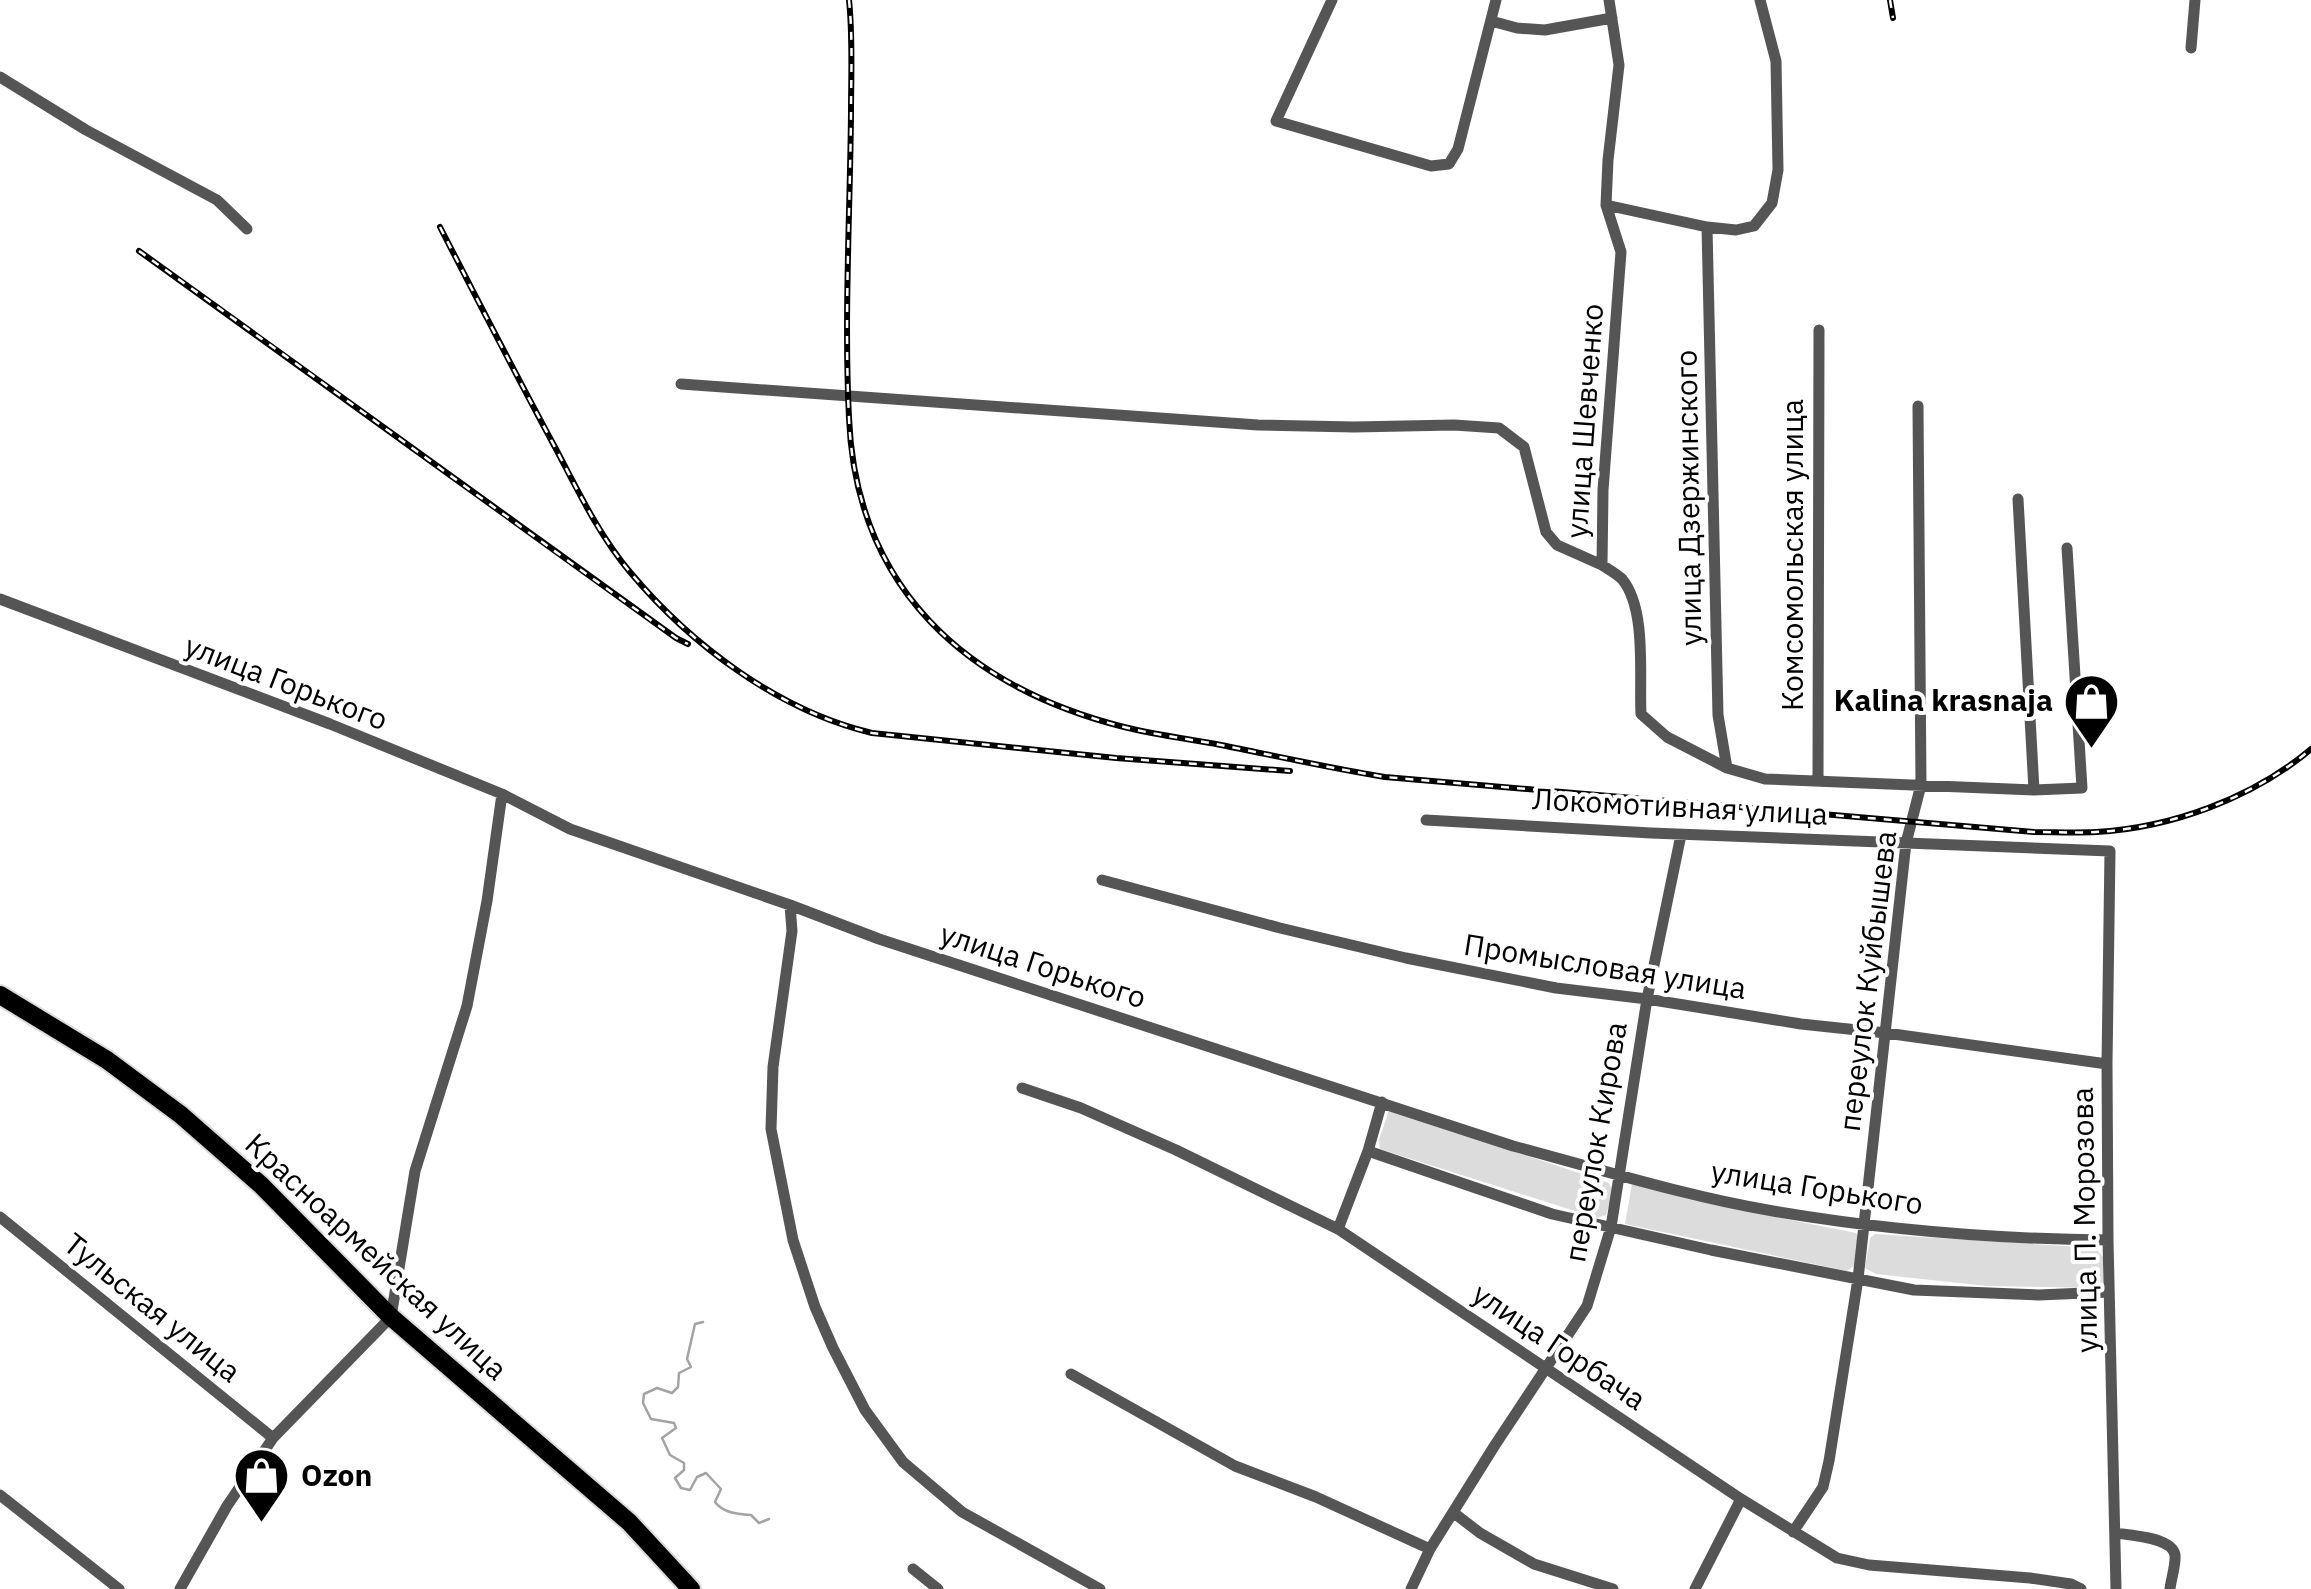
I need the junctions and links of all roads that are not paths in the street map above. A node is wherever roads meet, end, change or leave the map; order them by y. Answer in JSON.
{"nodes":[{"id":1,"x":1332,"y":0,"type":"edge"},
{"id":2,"x":1496,"y":0,"type":"edge"},
{"id":3,"x":1609,"y":0,"type":"edge"},
{"id":4,"x":1760,"y":0,"type":"edge"},
{"id":5,"x":2195,"y":0,"type":"edge"},
{"id":6,"x":1612,"y":18,"type":"junction"},
{"id":7,"x":1491,"y":21,"type":"junction"},
{"id":8,"x":2191,"y":48,"type":"dead end"},
{"id":9,"x":0,"y":77,"type":"edge"},
{"id":10,"x":1606,"y":205,"type":"junction"},
{"id":11,"x":1707,"y":227,"type":"junction"},
{"id":12,"x":246,"y":229,"type":"dead end"},
{"id":13,"x":1819,"y":330,"type":"dead end"},
{"id":14,"x":682,"y":384,"type":"dead end"},
{"id":15,"x":1918,"y":406,"type":"dead end"},
{"id":16,"x":2018,"y":499,"type":"dead end"},
{"id":17,"x":2067,"y":548,"type":"dead end"},
{"id":18,"x":1602,"y":565,"type":"junction"},
{"id":19,"x":0,"y":599,"type":"edge"},
{"id":20,"x":1727,"y":768,"type":"junction"},
{"id":21,"x":1818,"y":780,"type":"junction"},
{"id":22,"x":1921,"y":785,"type":"junction"},
{"id":23,"x":2034,"y":790,"type":"junction"},
{"id":24,"x":502,"y":794,"type":"junction"},
{"id":25,"x":1426,"y":820,"type":"dead end"},
{"id":26,"x":1680,"y":834,"type":"junction"},
{"id":27,"x":1906,"y":843,"type":"junction"},
{"id":28,"x":2110,"y":851,"type":"joint"},
{"id":29,"x":1102,"y":880,"type":"dead end"},
{"id":30,"x":790,"y":905,"type":"junction"},
{"id":31,"x":0,"y":996,"type":"edge"},
{"id":32,"x":1647,"y":999,"type":"junction"},
{"id":33,"x":1886,"y":1033,"type":"junction"},
{"id":34,"x":2107,"y":1064,"type":"junction"},
{"id":35,"x":1022,"y":1088,"type":"dead end"},
{"id":36,"x":1382,"y":1102,"type":"junction"},
{"id":37,"x":1368,"y":1152,"type":"junction"},
{"id":38,"x":1619,"y":1174,"type":"junction"},
{"id":39,"x":0,"y":1217,"type":"edge"},
{"id":40,"x":1863,"y":1224,"type":"junction"},
{"id":41,"x":1611,"y":1226,"type":"junction"},
{"id":42,"x":1338,"y":1229,"type":"junction"},
{"id":43,"x":2108,"y":1240,"type":"junction"},
{"id":44,"x":1858,"y":1279,"type":"junction"},
{"id":45,"x":2109,"y":1292,"type":"junction"},
{"id":46,"x":391,"y":1317,"type":"junction"},
{"id":47,"x":1547,"y":1368,"type":"junction"},
{"id":48,"x":1072,"y":1374,"type":"dead end"},
{"id":49,"x":273,"y":1438,"type":"junction"},
{"id":50,"x":0,"y":1495,"type":"edge"},
{"id":51,"x":1741,"y":1498,"type":"junction"},
{"id":52,"x":1454,"y":1513,"type":"junction"},
{"id":53,"x":1794,"y":1532,"type":"junction"},
{"id":54,"x":2115,"y":1532,"type":"junction"},
{"id":55,"x":1430,"y":1549,"type":"junction"},
{"id":56,"x":913,"y":1568,"type":"dead end"},
{"id":57,"x":119,"y":1589,"type":"edge"},
{"id":58,"x":180,"y":1589,"type":"edge"},
{"id":59,"x":691,"y":1589,"type":"edge"},
{"id":60,"x":938,"y":1589,"type":"edge"},
{"id":61,"x":1100,"y":1589,"type":"edge"},
{"id":62,"x":1411,"y":1589,"type":"edge"},
{"id":63,"x":1613,"y":1589,"type":"edge"},
{"id":64,"x":1696,"y":1589,"type":"edge"},
{"id":65,"x":2081,"y":1589,"type":"edge"},
{"id":66,"x":2116,"y":1589,"type":"edge"},
{"id":67,"x":2170,"y":1589,"type":"edge"}],
"edges":[{"from":1,"to":7,"type":"street"},
{"from":2,"to":7,"type":"street"},
{"from":3,"to":6,"type":"street"},
{"from":4,"to":11,"type":"street"},
{"from":5,"to":8,"type":"street"},
{"from":6,"to":7,"type":"street"},
{"from":6,"to":10,"type":"street"},
{"from":9,"to":12,"type":"street"},
{"from":10,"to":11,"type":"street"},
{"from":10,"to":18,"type":"street","name":"улица Шевченко"},
{"from":11,"to":20,"type":"street","name":"улица Дзержинского"},
{"from":13,"to":21,"type":"street","name":"Комсомольская улица"},
{"from":14,"to":18,"type":"street"},
{"from":15,"to":22,"type":"street","name":"переулок Куйбышева"},
{"from":16,"to":23,"type":"street"},
{"from":17,"to":23,"type":"street"},
{"from":18,"to":20,"type":"street","name":"улица Шевченко"},
{"from":19,"to":24,"type":"street","name":"улица Горького"},
{"from":20,"to":21,"type":"street"},
{"from":21,"to":22,"type":"street"},
{"from":22,"to":23,"type":"street"},
{"from":22,"to":27,"type":"street","name":"переулок Куйбышева"},
{"from":24,"to":30,"type":"street","name":"улица Горького"},
{"from":24,"to":46,"type":"street"},
{"from":25,"to":26,"type":"street","name":"Локомотивная улица"},
{"from":26,"to":27,"type":"street","name":"Локомотивная улица"},
{"from":26,"to":32,"type":"street","name":"переулок Кирова"},
{"from":27,"to":28,"type":"street","name":"Локомотивная улица"},
{"from":27,"to":33,"type":"street","name":"переулок Куйбышева"},
{"from":28,"to":34,"type":"street","name":"улица П. Морозова"},
{"from":29,"to":32,"type":"street","name":"Промысловая улица"},
{"from":30,"to":36,"type":"street","name":"улица Горького"},
{"from":30,"to":61,"type":"street"},
{"from":31,"to":46,"type":"main road","name":"Красноармейская улица"},
{"from":32,"to":33,"type":"street","name":"Промысловая улица"},
{"from":32,"to":38,"type":"street","name":"переулок Кирова"},
{"from":33,"to":34,"type":"street","name":"Промысловая улица"},
{"from":33,"to":40,"type":"street","name":"переулок Куйбышева"},
{"from":34,"to":43,"type":"street","name":"улица П. Морозова"},
{"from":35,"to":42,"type":"street","name":"улица Горбача"},
{"from":36,"to":37,"type":"street"},
{"from":36,"to":38,"type":"street","name":"улица Горького"},
{"from":37,"to":41,"type":"street"},
{"from":37,"to":42,"type":"street"},
{"from":38,"to":40,"type":"street","name":"улица Горького"},
{"from":38,"to":41,"type":"street","name":"переулок Кирова"},
{"from":39,"to":49,"type":"street","name":"Тульская улица"},
{"from":40,"to":43,"type":"street","name":"улица Горького"},
{"from":40,"to":44,"type":"street","name":"переулок Куйбышева"},
{"from":41,"to":44,"type":"street"},
{"from":41,"to":47,"type":"street","name":"переулок Кирова"},
{"from":42,"to":47,"type":"street","name":"улица Горбача"},
{"from":43,"to":45,"type":"street","name":"улица П. Морозова"},
{"from":44,"to":45,"type":"street"},
{"from":44,"to":53,"type":"street","name":"переулок Куйбышева"},
{"from":45,"to":54,"type":"street","name":"улица П. Морозова"},
{"from":46,"to":49,"type":"street"},
{"from":46,"to":59,"type":"main road","name":"Красноармейская улица"},
{"from":47,"to":51,"type":"street","name":"улица Горбача"},
{"from":47,"to":52,"type":"street","name":"переулок Кирова"},
{"from":48,"to":55,"type":"street"},
{"from":49,"to":58,"type":"street"},
{"from":50,"to":57,"type":"street"},
{"from":51,"to":53,"type":"street","name":"улица Горбача"},
{"from":51,"to":64,"type":"street"},
{"from":52,"to":55,"type":"street","name":"переулок Кирова"},
{"from":52,"to":63,"type":"street"},
{"from":53,"to":65,"type":"street","name":"улица Горбача"},
{"from":54,"to":66,"type":"street","name":"улица П. Морозова"},
{"from":54,"to":67,"type":"street"},
{"from":55,"to":62,"type":"street","name":"переулок Кирова"},
{"from":56,"to":60,"type":"street"}]}
